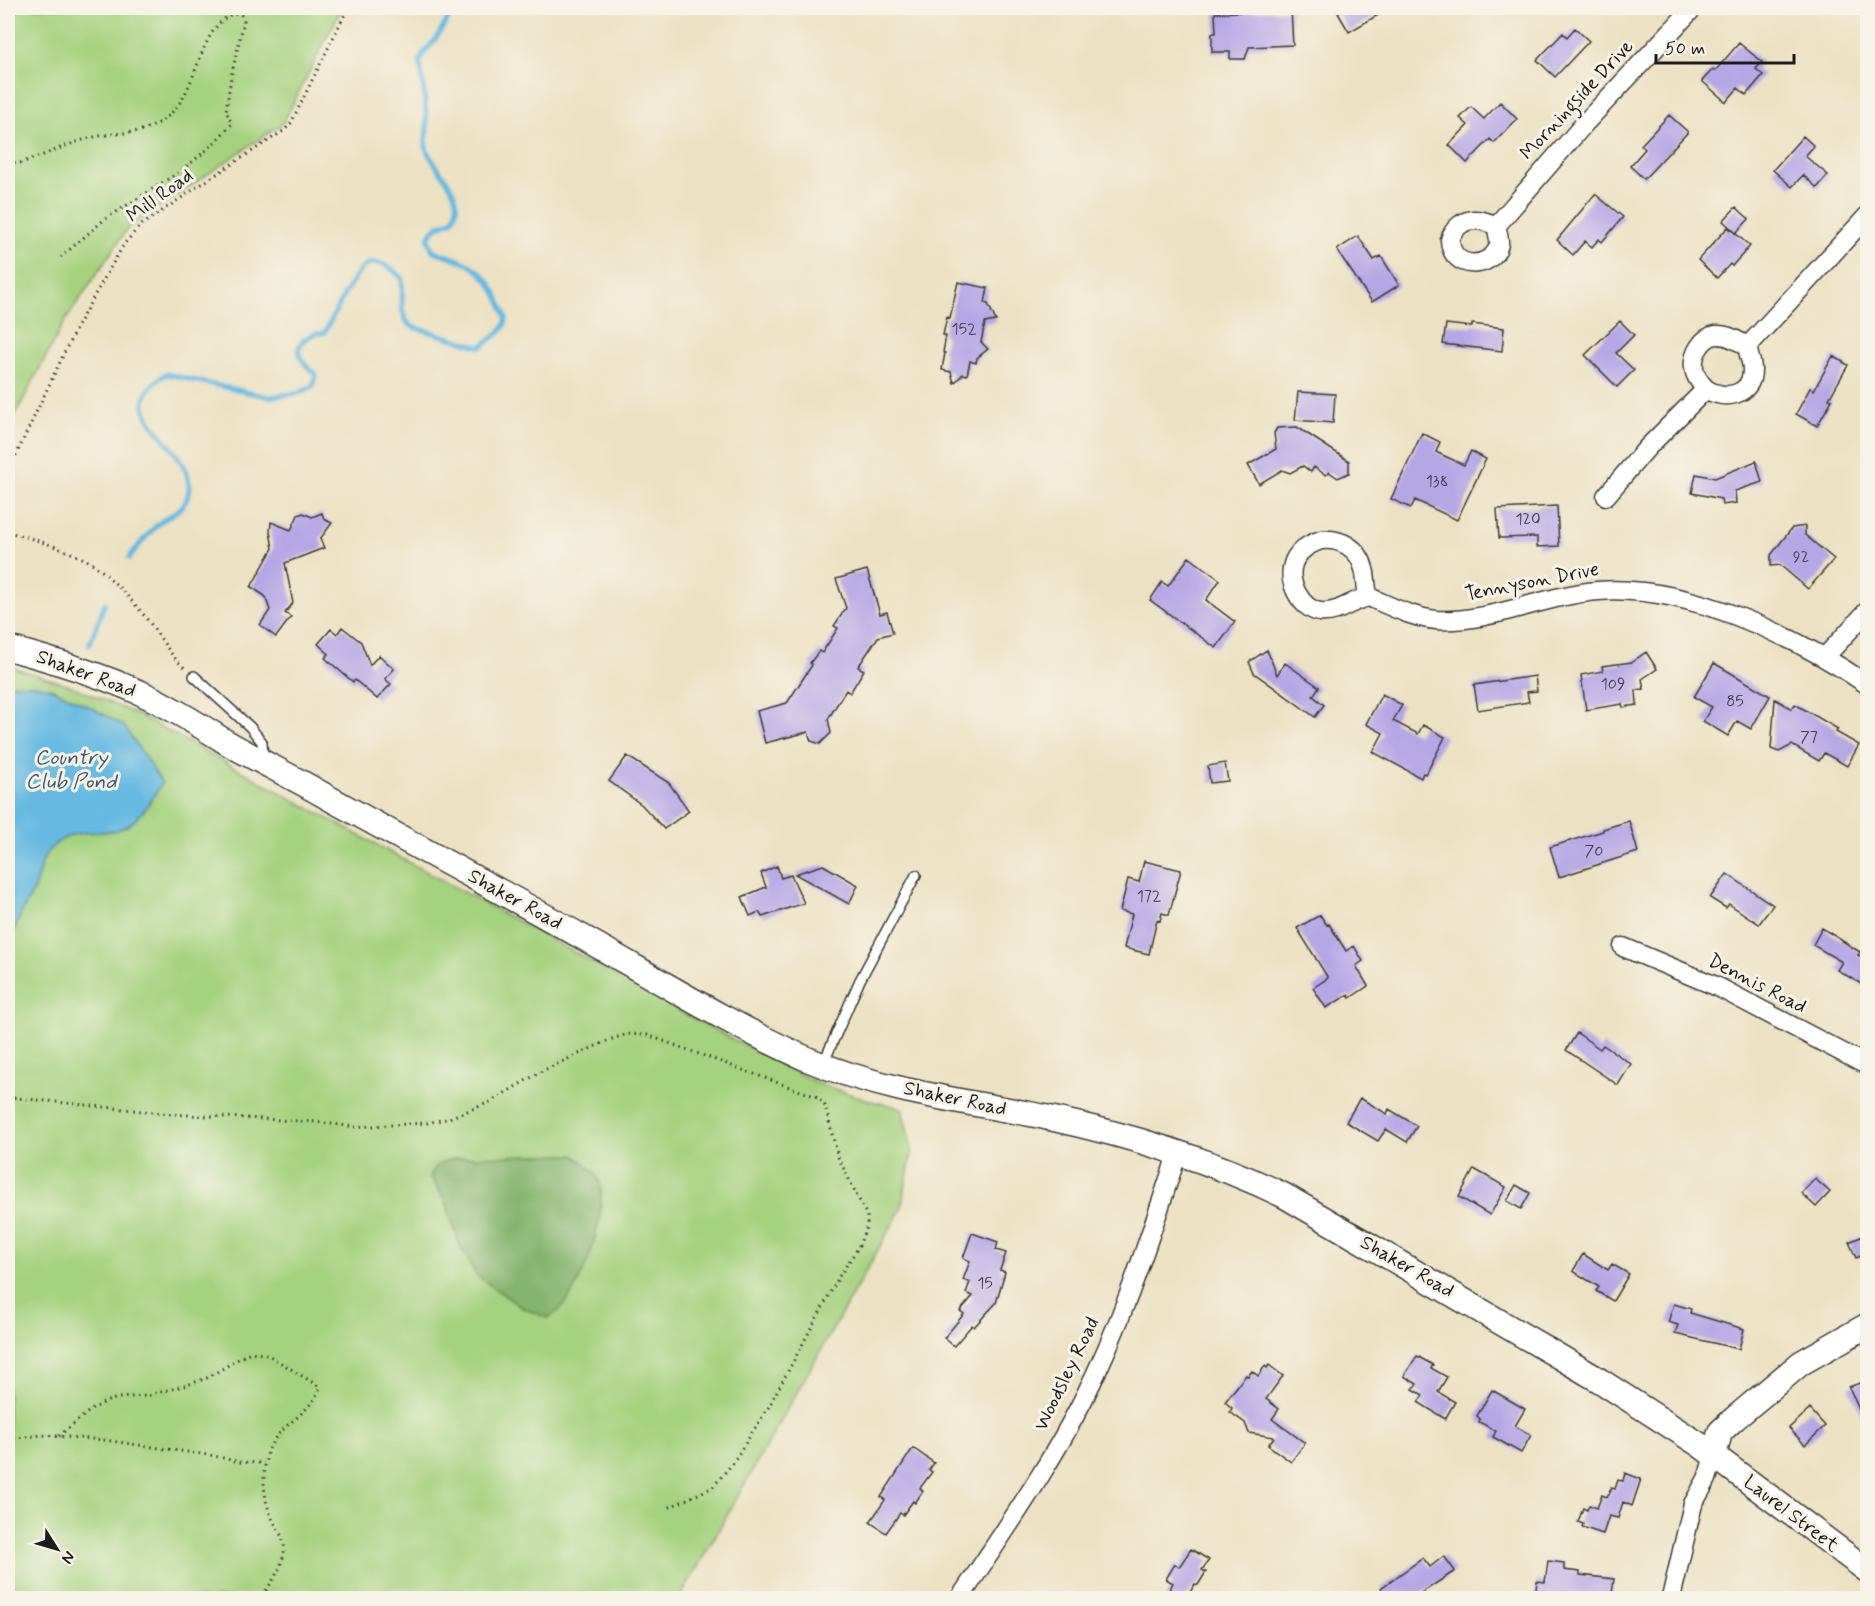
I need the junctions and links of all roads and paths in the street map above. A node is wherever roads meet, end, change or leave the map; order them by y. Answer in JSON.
{"nodes":[{"id":1,"x":348,"y":8,"type":"edge"},
{"id":2,"x":1693,"y":8,"type":"edge"},
{"id":3,"x":8,"y":162,"type":"edge"},
{"id":4,"x":1868,"y":215,"type":"edge"},
{"id":5,"x":1497,"y":225,"type":"dead end"},
{"id":6,"x":61,"y":257,"type":"dead end"},
{"id":7,"x":1748,"y":346,"type":"junction"},
{"id":8,"x":1706,"y":389,"type":"junction"},
{"id":9,"x":8,"y":472,"type":"edge"},
{"id":10,"x":1606,"y":496,"type":"dead end"},
{"id":11,"x":8,"y":532,"type":"edge"},
{"id":12,"x":1369,"y":597,"type":"junction"},
{"id":13,"x":1868,"y":610,"type":"edge"},
{"id":14,"x":8,"y":648,"type":"edge"},
{"id":15,"x":1825,"y":657,"type":"junction"},
{"id":16,"x":194,"y":676,"type":"joint"},
{"id":17,"x":1868,"y":685,"type":"edge"},
{"id":18,"x":263,"y":761,"type":"junction"},
{"id":19,"x":916,"y":875,"type":"dead end"},
{"id":20,"x":1623,"y":947,"type":"dead end"},
{"id":21,"x":822,"y":1065,"type":"junction"},
{"id":22,"x":1868,"y":1065,"type":"edge"},
{"id":23,"x":8,"y":1097,"type":"edge"},
{"id":24,"x":1178,"y":1152,"type":"junction"},
{"id":25,"x":1867,"y":1325,"type":"edge"},
{"id":26,"x":59,"y":1436,"type":"junction"},
{"id":27,"x":8,"y":1439,"type":"edge"},
{"id":28,"x":1714,"y":1456,"type":"junction"},
{"id":29,"x":265,"y":1463,"type":"junction"},
{"id":30,"x":668,"y":1508,"type":"dead end"},
{"id":31,"x":1868,"y":1571,"type":"edge"},
{"id":32,"x":261,"y":1599,"type":"edge"},
{"id":33,"x":960,"y":1599,"type":"edge"},
{"id":34,"x":1671,"y":1599,"type":"edge"}],
"edges":[{"from":1,"to":9,"type":"path","name":"Mill Road"},
{"from":2,"to":5,"type":"street","name":"Morningside Drive"},
{"from":3,"to":6,"type":"path"},
{"from":4,"to":7,"type":"street"},
{"from":7,"to":8,"type":"street"},
{"from":7,"to":8,"type":"street"},
{"from":8,"to":10,"type":"street"},
{"from":11,"to":16,"type":"path"},
{"from":12,"to":12,"type":"street"},
{"from":12,"to":15,"type":"street","name":"Tennyson Drive"},
{"from":13,"to":15,"type":"street"},
{"from":14,"to":18,"type":"main road","name":"Shaker Road"},
{"from":15,"to":17,"type":"street","name":"Tennyson Drive"},
{"from":16,"to":18,"type":"lane"},
{"from":18,"to":21,"type":"main road","name":"Shaker Road"},
{"from":19,"to":21,"type":"lane"},
{"from":20,"to":22,"type":"street","name":"Dennis Road"},
{"from":21,"to":24,"type":"main road","name":"Shaker Road"},
{"from":23,"to":30,"type":"path"},
{"from":24,"to":28,"type":"main road","name":"Shaker Road"},
{"from":24,"to":33,"type":"street","name":"Woodsley Road"},
{"from":25,"to":28,"type":"main road"},
{"from":26,"to":27,"type":"path"},
{"from":26,"to":29,"type":"path"},
{"from":26,"to":29,"type":"path"},
{"from":28,"to":31,"type":"main road","name":"Laurel Street"},
{"from":28,"to":34,"type":"street"},
{"from":29,"to":32,"type":"path"}]}
